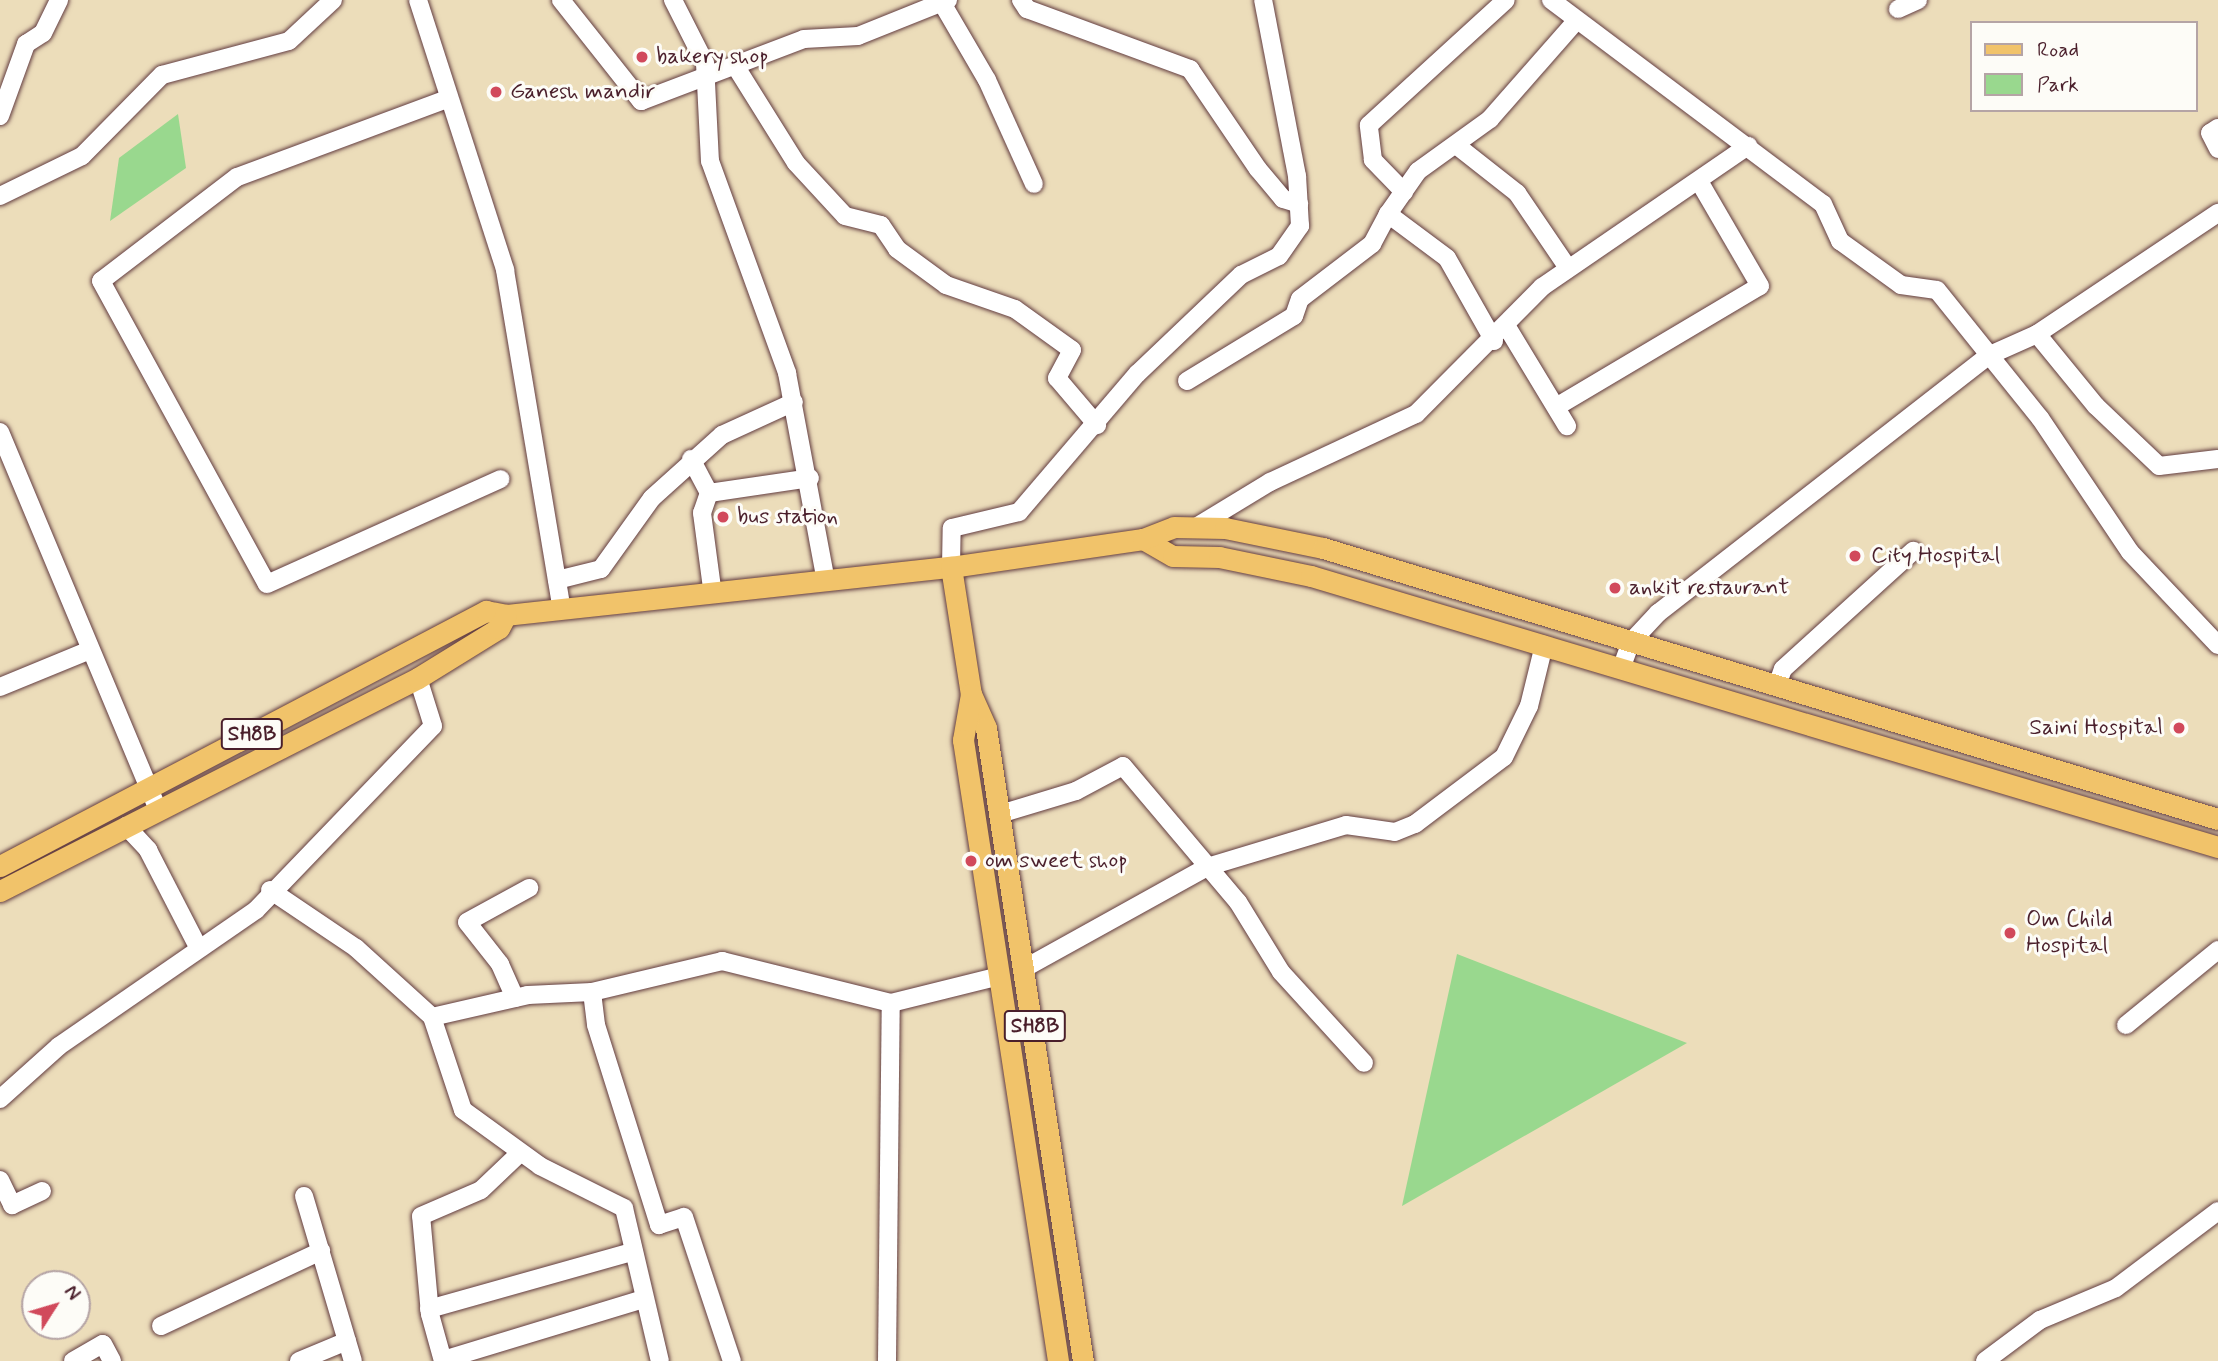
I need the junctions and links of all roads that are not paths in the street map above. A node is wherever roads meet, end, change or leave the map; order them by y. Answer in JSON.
{"nodes":[{"id":1,"x":59,"y":0,"type":"edge"},
{"id":2,"x":333,"y":0,"type":"edge"},
{"id":3,"x":418,"y":0,"type":"edge"},
{"id":4,"x":561,"y":0,"type":"edge"},
{"id":5,"x":673,"y":0,"type":"edge"},
{"id":6,"x":1021,"y":0,"type":"edge"},
{"id":7,"x":1263,"y":0,"type":"edge"},
{"id":8,"x":1506,"y":0,"type":"edge"},
{"id":9,"x":1551,"y":0,"type":"edge"},
{"id":10,"x":1918,"y":0,"type":"edge"},
{"id":11,"x":945,"y":2,"type":"edge"},
{"id":12,"x":1898,"y":9,"type":"dead end"},
{"id":13,"x":1576,"y":20,"type":"junction"},
{"id":14,"x":736,"y":67,"type":"junction"},
{"id":15,"x":704,"y":78,"type":"junction"},
{"id":16,"x":447,"y":99,"type":"junction"},
{"id":17,"x":0,"y":116,"type":"edge"},
{"id":18,"x":2218,"y":128,"type":"edge"},
{"id":19,"x":1456,"y":145,"type":"junction"},
{"id":20,"x":1748,"y":146,"type":"junction"},
{"id":21,"x":2218,"y":149,"type":"edge"},
{"id":22,"x":1699,"y":181,"type":"junction"},
{"id":23,"x":1034,"y":184,"type":"dead end"},
{"id":24,"x":1404,"y":192,"type":"junction"},
{"id":25,"x":0,"y":196,"type":"edge"},
{"id":26,"x":1299,"y":204,"type":"junction"},
{"id":27,"x":1388,"y":214,"type":"junction"},
{"id":28,"x":2218,"y":214,"type":"edge"},
{"id":29,"x":1568,"y":268,"type":"junction"},
{"id":30,"x":1507,"y":327,"type":"junction"},
{"id":31,"x":2037,"y":334,"type":"junction"},
{"id":32,"x":1494,"y":341,"type":"junction"},
{"id":33,"x":1990,"y":355,"type":"junction"},
{"id":34,"x":1187,"y":381,"type":"dead end"},
{"id":35,"x":794,"y":402,"type":"junction"},
{"id":36,"x":1556,"y":407,"type":"junction"},
{"id":37,"x":1097,"y":425,"type":"junction"},
{"id":38,"x":1567,"y":426,"type":"dead end"},
{"id":39,"x":0,"y":432,"type":"edge"},
{"id":40,"x":691,"y":459,"type":"junction"},
{"id":41,"x":2218,"y":459,"type":"edge"},
{"id":42,"x":810,"y":478,"type":"junction"},
{"id":43,"x":501,"y":479,"type":"dead end"},
{"id":44,"x":709,"y":493,"type":"junction"},
{"id":45,"x":1196,"y":527,"type":"junction"},
{"id":46,"x":1143,"y":539,"type":"junction"},
{"id":47,"x":1913,"y":551,"type":"dead end"},
{"id":48,"x":951,"y":566,"type":"junction"},
{"id":49,"x":825,"y":576,"type":"junction"},
{"id":50,"x":557,"y":580,"type":"junction"},
{"id":51,"x":712,"y":588,"type":"junction"},
{"id":52,"x":1469,"y":593,"type":"junction"},
{"id":53,"x":561,"y":605,"type":"junction"},
{"id":54,"x":506,"y":615,"type":"junction"},
{"id":55,"x":1464,"y":619,"type":"junction"},
{"id":56,"x":1630,"y":642,"type":"junction"},
{"id":57,"x":1544,"y":645,"type":"junction"},
{"id":58,"x":2218,"y":645,"type":"edge"},
{"id":59,"x":90,"y":650,"type":"junction"},
{"id":60,"x":1621,"y":669,"type":"junction"},
{"id":61,"x":418,"y":678,"type":"junction"},
{"id":62,"x":1777,"y":686,"type":"junction"},
{"id":63,"x":0,"y":687,"type":"edge"},
{"id":64,"x":971,"y":694,"type":"junction"},
{"id":65,"x":148,"y":789,"type":"junction"},
{"id":66,"x":158,"y":810,"type":"junction"},
{"id":67,"x":1000,"y":814,"type":"junction"},
{"id":68,"x":2218,"y":819,"type":"edge"},
{"id":69,"x":126,"y":826,"type":"junction"},
{"id":70,"x":2218,"y":847,"type":"edge"},
{"id":71,"x":0,"y":866,"type":"edge"},
{"id":72,"x":1207,"y":867,"type":"junction"},
{"id":73,"x":529,"y":888,"type":"dead end"},
{"id":74,"x":270,"y":890,"type":"junction"},
{"id":75,"x":0,"y":891,"type":"edge"},
{"id":76,"x":199,"y":949,"type":"junction"},
{"id":77,"x":2218,"y":950,"type":"edge"},
{"id":78,"x":1025,"y":968,"type":"junction"},
{"id":79,"x":999,"y":976,"type":"junction"},
{"id":80,"x":592,"y":992,"type":"junction"},
{"id":81,"x":515,"y":998,"type":"junction"},
{"id":82,"x":891,"y":1003,"type":"junction"},
{"id":83,"x":432,"y":1017,"type":"junction"},
{"id":84,"x":2126,"y":1025,"type":"dead end"},
{"id":85,"x":1364,"y":1063,"type":"dead end"},
{"id":86,"x":0,"y":1099,"type":"edge"},
{"id":87,"x":520,"y":1153,"type":"junction"},
{"id":88,"x":0,"y":1180,"type":"edge"},
{"id":89,"x":42,"y":1191,"type":"dead end"},
{"id":90,"x":304,"y":1196,"type":"dead end"},
{"id":91,"x":2218,"y":1211,"type":"edge"},
{"id":92,"x":321,"y":1251,"type":"junction"},
{"id":93,"x":632,"y":1252,"type":"junction"},
{"id":94,"x":644,"y":1299,"type":"junction"},
{"id":95,"x":429,"y":1309,"type":"junction"},
{"id":96,"x":161,"y":1326,"type":"dead end"},
{"id":97,"x":347,"y":1341,"type":"junction"},
{"id":98,"x":73,"y":1361,"type":"edge"},
{"id":99,"x":112,"y":1361,"type":"edge"},
{"id":100,"x":299,"y":1361,"type":"edge"},
{"id":101,"x":353,"y":1361,"type":"edge"},
{"id":102,"x":443,"y":1361,"type":"edge"},
{"id":103,"x":660,"y":1361,"type":"edge"},
{"id":104,"x":732,"y":1361,"type":"edge"},
{"id":105,"x":887,"y":1361,"type":"edge"},
{"id":106,"x":1058,"y":1361,"type":"edge"},
{"id":107,"x":1083,"y":1361,"type":"edge"},
{"id":108,"x":1985,"y":1361,"type":"edge"}],
"edges":[{"from":1,"to":17,"type":"street"},
{"from":2,"to":25,"type":"street"},
{"from":3,"to":16,"type":"street"},
{"from":4,"to":15,"type":"street"},
{"from":5,"to":15,"type":"street"},
{"from":6,"to":26,"type":"street"},
{"from":7,"to":26,"type":"street"},
{"from":8,"to":24,"type":"street"},
{"from":9,"to":13,"type":"street"},
{"from":10,"to":12,"type":"street"},
{"from":11,"to":14,"type":"street"},
{"from":11,"to":23,"type":"street"},
{"from":13,"to":19,"type":"street"},
{"from":13,"to":20,"type":"street"},
{"from":14,"to":15,"type":"street"},
{"from":14,"to":37,"type":"street"},
{"from":15,"to":35,"type":"street"},
{"from":16,"to":43,"type":"street"},
{"from":16,"to":50,"type":"street"},
{"from":18,"to":21,"type":"street"},
{"from":19,"to":24,"type":"street"},
{"from":19,"to":29,"type":"street"},
{"from":20,"to":22,"type":"street"},
{"from":20,"to":33,"type":"street"},
{"from":22,"to":29,"type":"street"},
{"from":22,"to":36,"type":"street"},
{"from":24,"to":27,"type":"street"},
{"from":26,"to":37,"type":"street"},
{"from":27,"to":32,"type":"street"},
{"from":27,"to":34,"type":"street"},
{"from":28,"to":31,"type":"street"},
{"from":29,"to":30,"type":"street"},
{"from":30,"to":32,"type":"street"},
{"from":30,"to":36,"type":"street"},
{"from":31,"to":33,"type":"street"},
{"from":31,"to":41,"type":"street"},
{"from":32,"to":45,"type":"street"},
{"from":33,"to":56,"type":"street"},
{"from":33,"to":58,"type":"street"},
{"from":35,"to":40,"type":"street"},
{"from":35,"to":42,"type":"street"},
{"from":36,"to":38,"type":"street"},
{"from":37,"to":48,"type":"street"},
{"from":39,"to":59,"type":"street"},
{"from":40,"to":44,"type":"street"},
{"from":40,"to":50,"type":"street"},
{"from":42,"to":44,"type":"street"},
{"from":42,"to":49,"type":"street"},
{"from":44,"to":51,"type":"street"},
{"from":45,"to":46,"type":"main road"},
{"from":45,"to":52,"type":"main road"},
{"from":46,"to":48,"type":"main road"},
{"from":46,"to":55,"type":"main road"},
{"from":47,"to":62,"type":"street"},
{"from":48,"to":49,"type":"main road","number":"SH8B"},
{"from":48,"to":64,"type":"main road","number":"SH8B"},
{"from":49,"to":51,"type":"main road","number":"SH8B"},
{"from":50,"to":53,"type":"street"},
{"from":51,"to":53,"type":"main road","number":"SH8B"},
{"from":52,"to":55,"type":"main road"},
{"from":52,"to":56,"type":"main road"},
{"from":53,"to":54,"type":"main road","number":"SH8B"},
{"from":54,"to":61,"type":"main road","number":"SH8B"},
{"from":54,"to":65,"type":"main road","number":"SH8B"},
{"from":55,"to":57,"type":"main road"},
{"from":56,"to":60,"type":"street"},
{"from":56,"to":62,"type":"main road"},
{"from":57,"to":60,"type":"main road"},
{"from":57,"to":72,"type":"street"},
{"from":59,"to":63,"type":"street"},
{"from":59,"to":65,"type":"street"},
{"from":60,"to":70,"type":"main road"},
{"from":61,"to":66,"type":"main road","number":"SH8B"},
{"from":61,"to":74,"type":"street"},
{"from":62,"to":68,"type":"main road"},
{"from":64,"to":67,"type":"main road","number":"SH8B"},
{"from":64,"to":79,"type":"main road","number":"SH8B"},
{"from":65,"to":66,"type":"street"},
{"from":65,"to":71,"type":"main road","number":"SH8B"},
{"from":66,"to":69,"type":"main road","number":"SH8B"},
{"from":67,"to":72,"type":"street"},
{"from":67,"to":78,"type":"main road","number":"SH8B"},
{"from":69,"to":75,"type":"main road","number":"SH8B"},
{"from":69,"to":76,"type":"street"},
{"from":72,"to":78,"type":"street"},
{"from":72,"to":85,"type":"street"},
{"from":73,"to":81,"type":"street"},
{"from":74,"to":76,"type":"street"},
{"from":74,"to":83,"type":"street"},
{"from":76,"to":86,"type":"street"},
{"from":77,"to":84,"type":"street"},
{"from":78,"to":107,"type":"main road","number":"SH8B"},
{"from":79,"to":82,"type":"street"},
{"from":79,"to":106,"type":"main road","number":"SH8B"},
{"from":80,"to":81,"type":"street"},
{"from":80,"to":82,"type":"street"},
{"from":80,"to":104,"type":"street"},
{"from":81,"to":83,"type":"street"},
{"from":82,"to":105,"type":"street"},
{"from":83,"to":87,"type":"street"},
{"from":87,"to":93,"type":"street"},
{"from":87,"to":95,"type":"street"},
{"from":88,"to":89,"type":"street"},
{"from":90,"to":92,"type":"street"},
{"from":91,"to":108,"type":"street"},
{"from":92,"to":96,"type":"street"},
{"from":92,"to":97,"type":"street"},
{"from":93,"to":94,"type":"street"},
{"from":93,"to":95,"type":"street"},
{"from":94,"to":102,"type":"street"},
{"from":94,"to":103,"type":"street"},
{"from":95,"to":102,"type":"street"},
{"from":97,"to":100,"type":"street"},
{"from":97,"to":101,"type":"street"},
{"from":98,"to":99,"type":"street"}]}
